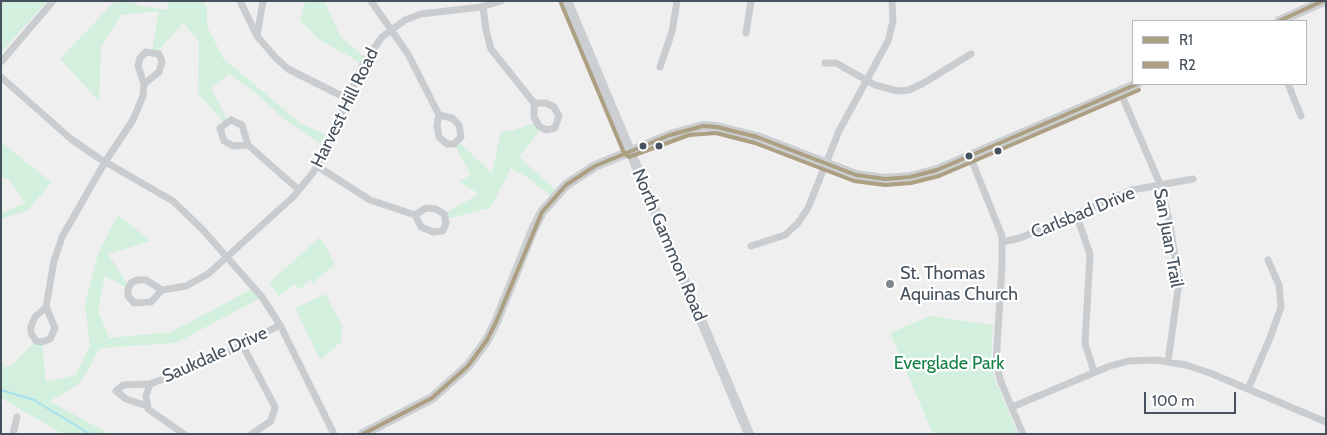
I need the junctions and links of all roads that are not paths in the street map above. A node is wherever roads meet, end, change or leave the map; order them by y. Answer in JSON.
{"nodes":[{"id":1,"x":53,"y":1,"type":"edge"},
{"id":2,"x":240,"y":1,"type":"edge"},
{"id":3,"x":263,"y":1,"type":"edge"},
{"id":4,"x":371,"y":1,"type":"edge"},
{"id":5,"x":501,"y":1,"type":"edge"},
{"id":6,"x":567,"y":1,"type":"edge"},
{"id":7,"x":677,"y":1,"type":"edge"},
{"id":8,"x":751,"y":1,"type":"edge"},
{"id":9,"x":892,"y":1,"type":"edge"},
{"id":10,"x":1324,"y":1,"type":"edge"},
{"id":11,"x":483,"y":7,"type":"junction"},
{"id":12,"x":1281,"y":20,"type":"edge"},
{"id":13,"x":392,"y":30,"type":"junction"},
{"id":14,"x":746,"y":33,"type":"dead end"},
{"id":15,"x":257,"y":36,"type":"junction"},
{"id":16,"x":971,"y":54,"type":"dead end"},
{"id":17,"x":1,"y":62,"type":"edge"},
{"id":18,"x":825,"y":63,"type":"dead end"},
{"id":19,"x":660,"y":67,"type":"dead end"},
{"id":20,"x":1,"y":78,"type":"edge"},
{"id":21,"x":866,"y":80,"type":"junction"},
{"id":22,"x":144,"y":84,"type":"junction"},
{"id":23,"x":1135,"y":85,"type":"edge"},
{"id":24,"x":1288,"y":85,"type":"edge"},
{"id":25,"x":1120,"y":91,"type":"junction"},
{"id":26,"x":348,"y":99,"type":"junction"},
{"id":27,"x":534,"y":103,"type":"dead end"},
{"id":28,"x":440,"y":115,"type":"dead end"},
{"id":29,"x":1301,"y":116,"type":"dead end"},
{"id":30,"x":248,"y":146,"type":"dead end"},
{"id":31,"x":630,"y":151,"type":"junction"},
{"id":32,"x":970,"y":156,"type":"junction"},
{"id":33,"x":105,"y":162,"type":"junction"},
{"id":34,"x":826,"y":164,"type":"junction"},
{"id":35,"x":317,"y":166,"type":"junction"},
{"id":36,"x":1194,"y":179,"type":"dead end"},
{"id":37,"x":1160,"y":184,"type":"junction"},
{"id":38,"x":299,"y":190,"type":"junction"},
{"id":39,"x":1076,"y":214,"type":"junction"},
{"id":40,"x":415,"y":216,"type":"junction"},
{"id":41,"x":1002,"y":242,"type":"junction"},
{"id":42,"x":751,"y":246,"type":"dead end"},
{"id":43,"x":227,"y":256,"type":"junction"},
{"id":44,"x":1268,"y":260,"type":"dead end"},
{"id":45,"x":162,"y":290,"type":"junction"},
{"id":46,"x":46,"y":307,"type":"junction"},
{"id":47,"x":280,"y":325,"type":"junction"},
{"id":48,"x":243,"y":346,"type":"junction"},
{"id":49,"x":1168,"y":362,"type":"junction"},
{"id":50,"x":1094,"y":372,"type":"junction"},
{"id":51,"x":150,"y":384,"type":"junction"},
{"id":52,"x":1248,"y":389,"type":"junction"},
{"id":53,"x":147,"y":406,"type":"junction"},
{"id":54,"x":1012,"y":407,"type":"junction"},
{"id":55,"x":16,"y":417,"type":"dead end"},
{"id":56,"x":1326,"y":422,"type":"edge"},
{"id":57,"x":13,"y":434,"type":"edge"},
{"id":58,"x":184,"y":434,"type":"edge"},
{"id":59,"x":252,"y":434,"type":"edge"},
{"id":60,"x":334,"y":434,"type":"edge"},
{"id":61,"x":363,"y":434,"type":"edge"},
{"id":62,"x":749,"y":434,"type":"edge"},
{"id":63,"x":1023,"y":434,"type":"edge"}],
"edges":[{"from":1,"to":17,"type":"street"},
{"from":2,"to":15,"type":"street"},
{"from":3,"to":15,"type":"street"},
{"from":4,"to":13,"type":"street"},
{"from":5,"to":11,"type":"street","name":"Harvest Hill Road"},
{"from":6,"to":31,"type":"street","name":"North Gammon Road"},
{"from":7,"to":19,"type":"street"},
{"from":8,"to":14,"type":"street"},
{"from":9,"to":21,"type":"street"},
{"from":10,"to":12,"type":"street"},
{"from":11,"to":13,"type":"street","name":"Harvest Hill Road"},
{"from":11,"to":27,"type":"street"},
{"from":13,"to":26,"type":"street","name":"Harvest Hill Road"},
{"from":13,"to":28,"type":"street"},
{"from":15,"to":26,"type":"street"},
{"from":16,"to":21,"type":"street"},
{"from":18,"to":21,"type":"street"},
{"from":20,"to":33,"type":"street"},
{"from":21,"to":34,"type":"street"},
{"from":22,"to":22,"type":"street"},
{"from":22,"to":33,"type":"street"},
{"from":23,"to":25,"type":"street"},
{"from":24,"to":29,"type":"street"},
{"from":25,"to":32,"type":"street"},
{"from":25,"to":37,"type":"street","name":"San Juan Trail"},
{"from":26,"to":35,"type":"street","name":"Harvest Hill Road"},
{"from":30,"to":38,"type":"street"},
{"from":31,"to":34,"type":"street"},
{"from":31,"to":61,"type":"street"},
{"from":31,"to":62,"type":"street","name":"North Gammon Road"},
{"from":32,"to":34,"type":"street"},
{"from":32,"to":41,"type":"street"},
{"from":33,"to":43,"type":"street"},
{"from":33,"to":46,"type":"street"},
{"from":34,"to":42,"type":"street"},
{"from":35,"to":38,"type":"street","name":"Harvest Hill Road"},
{"from":35,"to":40,"type":"street"},
{"from":36,"to":37,"type":"street","name":"Carlsbad Drive"},
{"from":37,"to":39,"type":"street","name":"Carlsbad Drive"},
{"from":37,"to":49,"type":"street","name":"San Juan Trail"},
{"from":38,"to":43,"type":"street","name":"Harvest Hill Road"},
{"from":39,"to":41,"type":"street","name":"Carlsbad Drive"},
{"from":39,"to":50,"type":"street"},
{"from":40,"to":40,"type":"street"},
{"from":41,"to":54,"type":"street"},
{"from":43,"to":45,"type":"street","name":"Harvest Hill Road"},
{"from":43,"to":47,"type":"street"},
{"from":44,"to":52,"type":"street"},
{"from":45,"to":45,"type":"street","name":"Harvest Hill Road"},
{"from":46,"to":46,"type":"street"},
{"from":47,"to":48,"type":"street","name":"Saukdale Drive"},
{"from":47,"to":60,"type":"street"},
{"from":48,"to":51,"type":"street","name":"Saukdale Drive"},
{"from":48,"to":59,"type":"street"},
{"from":49,"to":50,"type":"street"},
{"from":49,"to":52,"type":"street"},
{"from":50,"to":54,"type":"street"},
{"from":51,"to":53,"type":"street"},
{"from":51,"to":53,"type":"street"},
{"from":52,"to":56,"type":"street"},
{"from":53,"to":58,"type":"street"},
{"from":54,"to":63,"type":"street"},
{"from":55,"to":57,"type":"street"}]}
